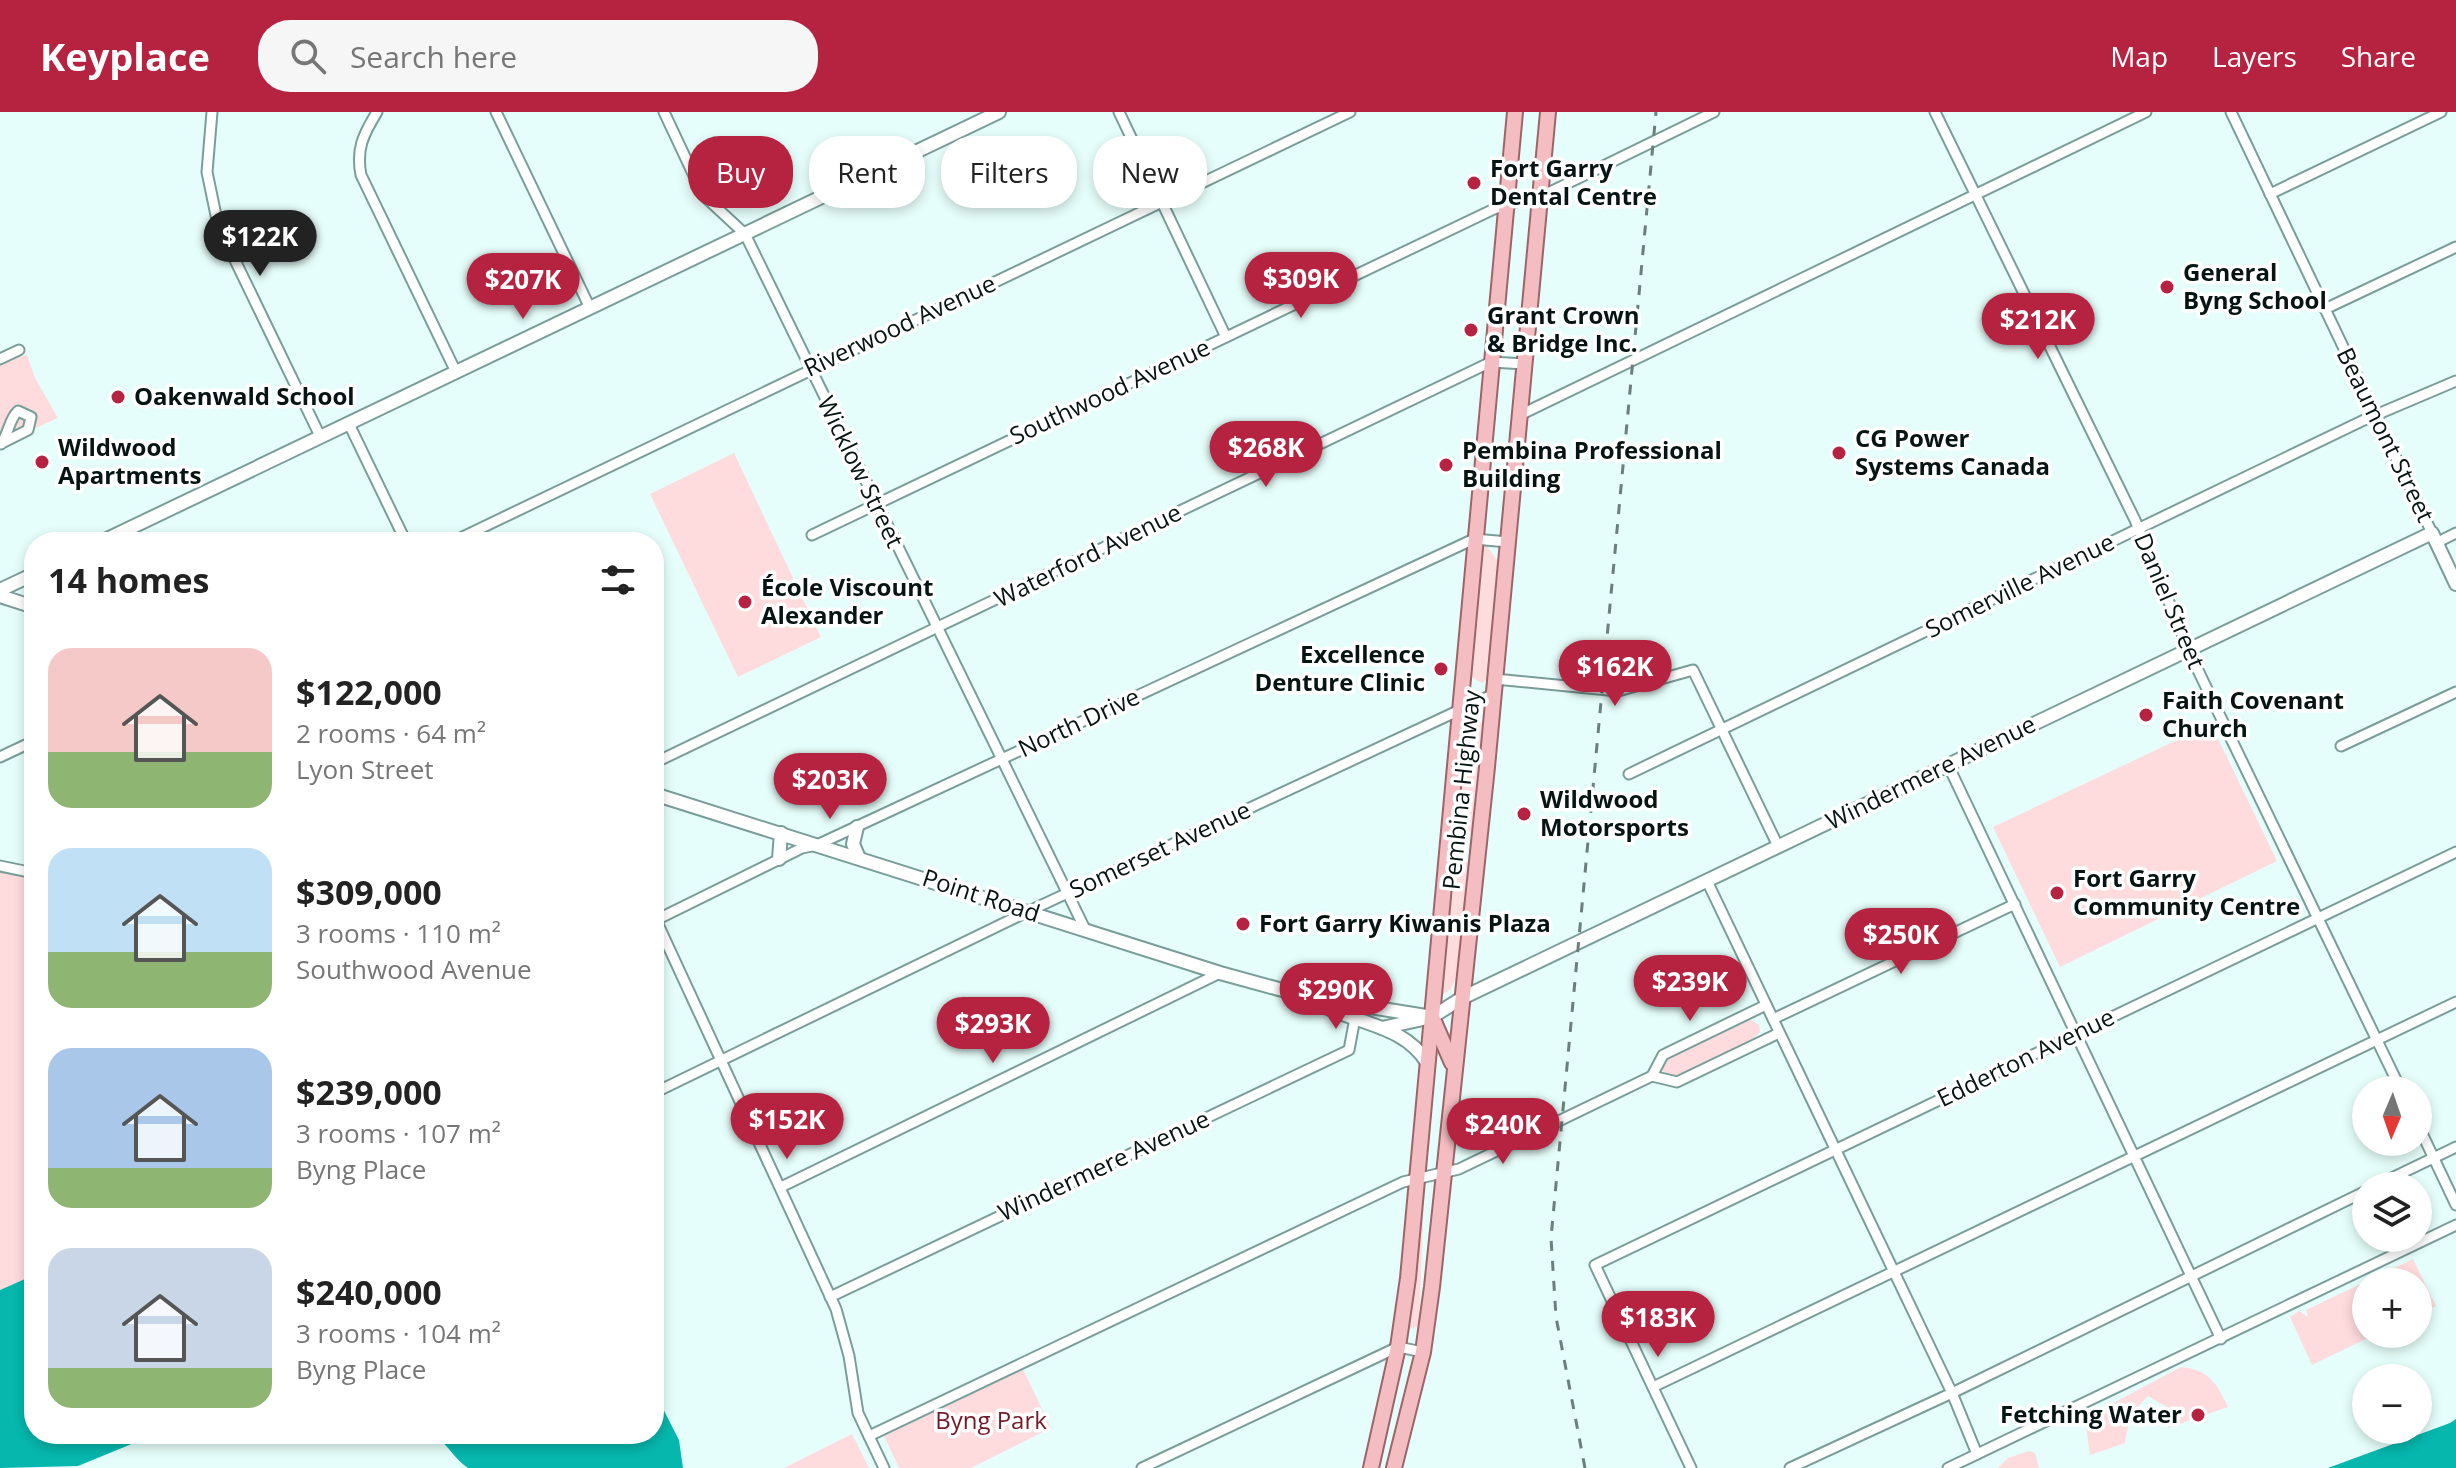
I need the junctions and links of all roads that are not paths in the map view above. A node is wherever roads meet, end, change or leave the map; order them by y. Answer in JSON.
{"nodes":[{"id":1,"x":212,"y":112,"type":"edge"},
{"id":2,"x":377,"y":112,"type":"edge"},
{"id":3,"x":496,"y":112,"type":"edge"},
{"id":4,"x":999,"y":112,"type":"edge"},
{"id":5,"x":1119,"y":112,"type":"edge"},
{"id":6,"x":1350,"y":112,"type":"edge"},
{"id":7,"x":1515,"y":112,"type":"edge"},
{"id":8,"x":1548,"y":112,"type":"edge"},
{"id":9,"x":1714,"y":112,"type":"edge"},
{"id":10,"x":1935,"y":112,"type":"edge"},
{"id":11,"x":2146,"y":112,"type":"edge"},
{"id":12,"x":2231,"y":112,"type":"edge"},
{"id":13,"x":2441,"y":112,"type":"edge"},
{"id":14,"x":668,"y":113,"type":"edge"},
{"id":15,"x":1130,"y":136,"type":"edge"},
{"id":16,"x":1207,"y":180,"type":"edge"},
{"id":17,"x":2270,"y":194,"type":"junction"},
{"id":18,"x":1976,"y":195,"type":"junction"},
{"id":19,"x":1540,"y":196,"type":"junction"},
{"id":20,"x":1506,"y":204,"type":"junction"},
{"id":21,"x":1148,"y":208,"type":"edge"},
{"id":22,"x":1164,"y":208,"type":"edge"},
{"id":23,"x":745,"y":234,"type":"junction"},
{"id":24,"x":2456,"y":247,"type":"edge"},
{"id":25,"x":590,"y":308,"type":"junction"},
{"id":26,"x":2325,"y":309,"type":"junction"},
{"id":27,"x":1226,"y":337,"type":"junction"},
{"id":28,"x":19,"y":350,"type":"dead end"},
{"id":29,"x":0,"y":359,"type":"edge"},
{"id":30,"x":1491,"y":362,"type":"junction"},
{"id":31,"x":1525,"y":364,"type":"junction"},
{"id":32,"x":811,"y":369,"type":"junction"},
{"id":33,"x":456,"y":372,"type":"junction"},
{"id":34,"x":2456,"y":381,"type":"edge"},
{"id":35,"x":1520,"y":415,"type":"junction"},
{"id":36,"x":2377,"y":416,"type":"junction"},
{"id":37,"x":349,"y":424,"type":"junction"},
{"id":38,"x":320,"y":436,"type":"junction"},
{"id":39,"x":875,"y":503,"type":"junction"},
{"id":40,"x":2138,"y":529,"type":"junction"},
{"id":41,"x":122,"y":532,"type":"edge"},
{"id":42,"x":401,"y":532,"type":"edge"},
{"id":43,"x":473,"y":532,"type":"edge"},
{"id":44,"x":2456,"y":533,"type":"edge"},
{"id":45,"x":812,"y":535,"type":"dead end"},
{"id":46,"x":2434,"y":538,"type":"junction"},
{"id":47,"x":1474,"y":539,"type":"junction"},
{"id":48,"x":1508,"y":542,"type":"junction"},
{"id":49,"x":24,"y":580,"type":"edge"},
{"id":50,"x":2456,"y":584,"type":"edge"},
{"id":51,"x":0,"y":593,"type":"edge"},
{"id":52,"x":24,"y":603,"type":"edge"},
{"id":53,"x":938,"y":627,"type":"junction"},
{"id":54,"x":2189,"y":649,"type":"junction"},
{"id":55,"x":1494,"y":687,"type":"junction"},
{"id":56,"x":2456,"y":692,"type":"edge"},
{"id":57,"x":1458,"y":708,"type":"junction"},
{"id":58,"x":1722,"y":730,"type":"junction"},
{"id":59,"x":24,"y":746,"type":"edge"},
{"id":60,"x":2341,"y":746,"type":"dead end"},
{"id":61,"x":0,"y":757,"type":"edge"},
{"id":62,"x":1002,"y":759,"type":"junction"},
{"id":63,"x":664,"y":761,"type":"edge"},
{"id":64,"x":1948,"y":765,"type":"junction"},
{"id":65,"x":1629,"y":774,"type":"dead end"},
{"id":66,"x":664,"y":795,"type":"edge"},
{"id":67,"x":857,"y":827,"type":"junction"},
{"id":68,"x":781,"y":833,"type":"junction"},
{"id":69,"x":817,"y":845,"type":"junction"},
{"id":70,"x":1778,"y":846,"type":"junction"},
{"id":71,"x":2456,"y":852,"type":"edge"},
{"id":72,"x":859,"y":858,"type":"junction"},
{"id":73,"x":779,"y":859,"type":"junction"},
{"id":74,"x":0,"y":866,"type":"edge"},
{"id":75,"x":24,"y":871,"type":"edge"},
{"id":76,"x":1707,"y":881,"type":"junction"},
{"id":77,"x":1068,"y":894,"type":"junction"},
{"id":78,"x":2015,"y":904,"type":"junction"},
{"id":79,"x":1029,"y":911,"type":"junction"},
{"id":80,"x":664,"y":916,"type":"edge"},
{"id":81,"x":2319,"y":918,"type":"junction"},
{"id":82,"x":1085,"y":929,"type":"junction"},
{"id":83,"x":664,"y":940,"type":"edge"},
{"id":84,"x":1220,"y":973,"type":"junction"},
{"id":85,"x":1308,"y":997,"type":"junction"},
{"id":86,"x":1462,"y":998,"type":"junction"},
{"id":87,"x":2456,"y":1002,"type":"edge"},
{"id":88,"x":1766,"y":1005,"type":"junction"},
{"id":89,"x":1372,"y":1007,"type":"junction"},
{"id":90,"x":1432,"y":1017,"type":"junction"},
{"id":91,"x":1355,"y":1018,"type":"junction"},
{"id":92,"x":1773,"y":1019,"type":"junction"},
{"id":93,"x":1382,"y":1028,"type":"junction"},
{"id":94,"x":1779,"y":1033,"type":"junction"},
{"id":95,"x":2077,"y":1033,"type":"junction"},
{"id":96,"x":2377,"y":1040,"type":"junction"},
{"id":97,"x":722,"y":1060,"type":"junction"},
{"id":98,"x":1428,"y":1064,"type":"junction"},
{"id":99,"x":1453,"y":1067,"type":"junction"},
{"id":100,"x":1652,"y":1076,"type":"junction"},
{"id":101,"x":2394,"y":1076,"type":"edge"},
{"id":102,"x":664,"y":1088,"type":"edge"},
{"id":103,"x":2456,"y":1147,"type":"edge"},
{"id":104,"x":1836,"y":1149,"type":"junction"},
{"id":105,"x":2432,"y":1154,"type":"edge"},
{"id":106,"x":2136,"y":1157,"type":"junction"},
{"id":107,"x":2434,"y":1158,"type":"junction"},
{"id":108,"x":2404,"y":1172,"type":"edge"},
{"id":109,"x":1443,"y":1175,"type":"junction"},
{"id":110,"x":1417,"y":1177,"type":"junction"},
{"id":111,"x":781,"y":1187,"type":"junction"},
{"id":112,"x":2352,"y":1198,"type":"edge"},
{"id":113,"x":2456,"y":1205,"type":"edge"},
{"id":114,"x":2456,"y":1225,"type":"edge"},
{"id":115,"x":1894,"y":1272,"type":"junction"},
{"id":116,"x":2192,"y":1274,"type":"junction"},
{"id":117,"x":830,"y":1297,"type":"junction"},
{"id":118,"x":2221,"y":1339,"type":"junction"},
{"id":119,"x":1398,"y":1347,"type":"junction"},
{"id":120,"x":1423,"y":1352,"type":"junction"},
{"id":121,"x":1653,"y":1387,"type":"junction"},
{"id":122,"x":1952,"y":1393,"type":"junction"},
{"id":123,"x":869,"y":1436,"type":"junction"},
{"id":124,"x":1977,"y":1454,"type":"junction"},
{"id":125,"x":884,"y":1468,"type":"edge"},
{"id":126,"x":1142,"y":1468,"type":"edge"},
{"id":127,"x":1371,"y":1468,"type":"edge"},
{"id":128,"x":1394,"y":1468,"type":"edge"},
{"id":129,"x":1691,"y":1468,"type":"edge"},
{"id":130,"x":1790,"y":1468,"type":"edge"},
{"id":131,"x":1948,"y":1468,"type":"edge"}],
"edges":[{"from":1,"to":38,"type":"street"},
{"from":2,"to":33,"type":"street"},
{"from":3,"to":25,"type":"street"},
{"from":4,"to":23,"type":"street"},
{"from":5,"to":15,"type":"street"},
{"from":6,"to":16,"type":"street","name":"Riverwood Avenue"},
{"from":7,"to":20,"type":"main road","name":"Pembina Highway"},
{"from":8,"to":19,"type":"main road","name":"Pembina Highway"},
{"from":9,"to":19,"type":"street","name":"Southwood Avenue"},
{"from":10,"to":18,"type":"street","name":"Daniel Street"},
{"from":11,"to":18,"type":"street"},
{"from":12,"to":17,"type":"street","name":"Beaumont Street"},
{"from":13,"to":17,"type":"street"},
{"from":14,"to":23,"type":"street","name":"Wicklow Street"},
{"from":17,"to":26,"type":"street","name":"Beaumont Street"},
{"from":18,"to":35,"type":"street"},
{"from":18,"to":40,"type":"street","name":"Daniel Street"},
{"from":19,"to":20,"type":"street","name":"Southwood Avenue"},
{"from":19,"to":31,"type":"main road","name":"Pembina Highway"},
{"from":20,"to":27,"type":"street","name":"Southwood Avenue"},
{"from":20,"to":30,"type":"main road","name":"Pembina Highway"},
{"from":21,"to":32,"type":"street","name":"Riverwood Avenue"},
{"from":22,"to":27,"type":"street"},
{"from":23,"to":25,"type":"street"},
{"from":23,"to":32,"type":"street","name":"Wicklow Street"},
{"from":24,"to":26,"type":"street"},
{"from":25,"to":33,"type":"street"},
{"from":26,"to":36,"type":"street","name":"Beaumont Street"},
{"from":27,"to":39,"type":"street","name":"Southwood Avenue"},
{"from":28,"to":29,"type":"street"},
{"from":30,"to":31,"type":"street","name":"Waterford Avenue"},
{"from":30,"to":47,"type":"main road","name":"Pembina Highway"},
{"from":30,"to":53,"type":"street","name":"Waterford Avenue"},
{"from":31,"to":35,"type":"main road","name":"Pembina Highway"},
{"from":32,"to":39,"type":"street","name":"Wicklow Street"},
{"from":32,"to":43,"type":"street","name":"Riverwood Avenue"},
{"from":33,"to":37,"type":"street"},
{"from":34,"to":36,"type":"street","name":"Somerville Avenue"},
{"from":35,"to":48,"type":"main road","name":"Pembina Highway"},
{"from":36,"to":40,"type":"street","name":"Somerville Avenue"},
{"from":36,"to":46,"type":"street","name":"Beaumont Street"},
{"from":37,"to":38,"type":"street"},
{"from":37,"to":42,"type":"street"},
{"from":38,"to":41,"type":"street"},
{"from":39,"to":45,"type":"street","name":"Southwood Avenue"},
{"from":39,"to":53,"type":"street","name":"Wicklow Street"},
{"from":40,"to":54,"type":"street","name":"Daniel Street"},
{"from":40,"to":58,"type":"street","name":"Somerville Avenue"},
{"from":44,"to":46,"type":"street"},
{"from":46,"to":50,"type":"street","name":"Beaumont Street"},
{"from":46,"to":54,"type":"street","name":"Windermere Avenue"},
{"from":47,"to":48,"type":"street"},
{"from":47,"to":57,"type":"main road","name":"Pembina Highway"},
{"from":47,"to":62,"type":"street","name":"North Drive"},
{"from":48,"to":55,"type":"main road","name":"Pembina Highway"},
{"from":49,"to":51,"type":"street"},
{"from":51,"to":52,"type":"street"},
{"from":53,"to":62,"type":"street","name":"Wicklow Street"},
{"from":53,"to":63,"type":"street","name":"Waterford Avenue"},
{"from":54,"to":64,"type":"street","name":"Windermere Avenue"},
{"from":54,"to":81,"type":"street","name":"Daniel Street"},
{"from":55,"to":57,"type":"street","name":"Somerset Avenue"},
{"from":55,"to":58,"type":"street"},
{"from":55,"to":86,"type":"main road","name":"Pembina Highway"},
{"from":56,"to":60,"type":"street"},
{"from":57,"to":77,"type":"street","name":"Somerset Avenue"},
{"from":57,"to":90,"type":"main road","name":"Pembina Highway"},
{"from":58,"to":65,"type":"street","name":"Somerville Avenue"},
{"from":58,"to":70,"type":"street"},
{"from":59,"to":61,"type":"street"},
{"from":62,"to":67,"type":"street","name":"North Drive"},
{"from":62,"to":77,"type":"street","name":"Wicklow Street"},
{"from":64,"to":70,"type":"street","name":"Windermere Avenue"},
{"from":64,"to":78,"type":"street"},
{"from":66,"to":68,"type":"street","name":"Point Road"},
{"from":67,"to":69,"type":"street","name":"North Drive"},
{"from":67,"to":72,"type":"street"},
{"from":68,"to":69,"type":"street","name":"Point Road"},
{"from":68,"to":73,"type":"street"},
{"from":69,"to":72,"type":"street","name":"Point Road"},
{"from":69,"to":73,"type":"street","name":"North Drive"},
{"from":70,"to":76,"type":"street","name":"Windermere Avenue"},
{"from":71,"to":81,"type":"street","name":"Edderton Avenue"},
{"from":72,"to":79,"type":"street","name":"Point Road"},
{"from":73,"to":80,"type":"street","name":"North Drive"},
{"from":74,"to":75,"type":"street"},
{"from":76,"to":86,"type":"street","name":"Windermere Avenue"},
{"from":76,"to":88,"type":"street"},
{"from":77,"to":79,"type":"street","name":"Somerset Avenue"},
{"from":77,"to":82,"type":"street","name":"Wicklow Street"},
{"from":78,"to":92,"type":"street"},
{"from":78,"to":95,"type":"street"},
{"from":79,"to":82,"type":"street","name":"Point Road"},
{"from":79,"to":97,"type":"street","name":"Somerset Avenue"},
{"from":81,"to":95,"type":"street","name":"Edderton Avenue"},
{"from":81,"to":96,"type":"street","name":"Daniel Street"},
{"from":82,"to":84,"type":"street","name":"Point Road"},
{"from":83,"to":97,"type":"street"},
{"from":84,"to":85,"type":"street","name":"Point Road"},
{"from":84,"to":111,"type":"street"},
{"from":85,"to":89,"type":"street","name":"Point Road"},
{"from":85,"to":91,"type":"street","name":"Point Road"},
{"from":86,"to":90,"type":"street","name":"Windermere Avenue"},
{"from":86,"to":99,"type":"main road","name":"Pembina Highway"},
{"from":87,"to":96,"type":"street"},
{"from":88,"to":92,"type":"street"},
{"from":88,"to":100,"type":"street"},
{"from":89,"to":90,"type":"street","name":"Point Road"},
{"from":89,"to":91,"type":"street"},
{"from":90,"to":93,"type":"street"},
{"from":90,"to":98,"type":"main road","name":"Pembina Highway"},
{"from":90,"to":99,"type":"main road"},
{"from":91,"to":93,"type":"street","name":"Point Road"},
{"from":91,"to":117,"type":"street","name":"Windermere Avenue"},
{"from":92,"to":94,"type":"street"},
{"from":93,"to":98,"type":"street","name":"Point Road"},
{"from":94,"to":100,"type":"street"},
{"from":94,"to":104,"type":"street"},
{"from":95,"to":104,"type":"street","name":"Edderton Avenue"},
{"from":95,"to":106,"type":"street"},
{"from":96,"to":101,"type":"street","name":"Daniel Street"},
{"from":96,"to":106,"type":"street"},
{"from":97,"to":102,"type":"street","name":"Somerset Avenue"},
{"from":97,"to":111,"type":"street"},
{"from":98,"to":110,"type":"main road","name":"Pembina Highway"},
{"from":99,"to":109,"type":"main road","name":"Pembina Highway"},
{"from":100,"to":109,"type":"street"},
{"from":103,"to":107,"type":"street"},
{"from":104,"to":115,"type":"street"},
{"from":104,"to":121,"type":"street","name":"Edderton Avenue"},
{"from":105,"to":107,"type":"street"},
{"from":106,"to":115,"type":"street"},
{"from":106,"to":116,"type":"street"},
{"from":107,"to":108,"type":"street"},
{"from":107,"to":113,"type":"street"},
{"from":109,"to":110,"type":"street"},
{"from":109,"to":120,"type":"main road","name":"Pembina Highway"},
{"from":110,"to":119,"type":"main road","name":"Pembina Highway"},
{"from":110,"to":123,"type":"street"},
{"from":111,"to":117,"type":"street"},
{"from":112,"to":116,"type":"street"},
{"from":114,"to":118,"type":"street"},
{"from":115,"to":121,"type":"street"},
{"from":115,"to":122,"type":"street"},
{"from":116,"to":118,"type":"street"},
{"from":116,"to":122,"type":"street"},
{"from":117,"to":123,"type":"street"},
{"from":118,"to":124,"type":"street"},
{"from":119,"to":120,"type":"street"},
{"from":119,"to":126,"type":"street"},
{"from":119,"to":127,"type":"main road","name":"Pembina Highway"},
{"from":120,"to":128,"type":"main road","name":"Pembina Highway"},
{"from":121,"to":129,"type":"street"},
{"from":122,"to":124,"type":"street"},
{"from":122,"to":130,"type":"street"},
{"from":123,"to":125,"type":"street"},
{"from":124,"to":131,"type":"street"}]}
